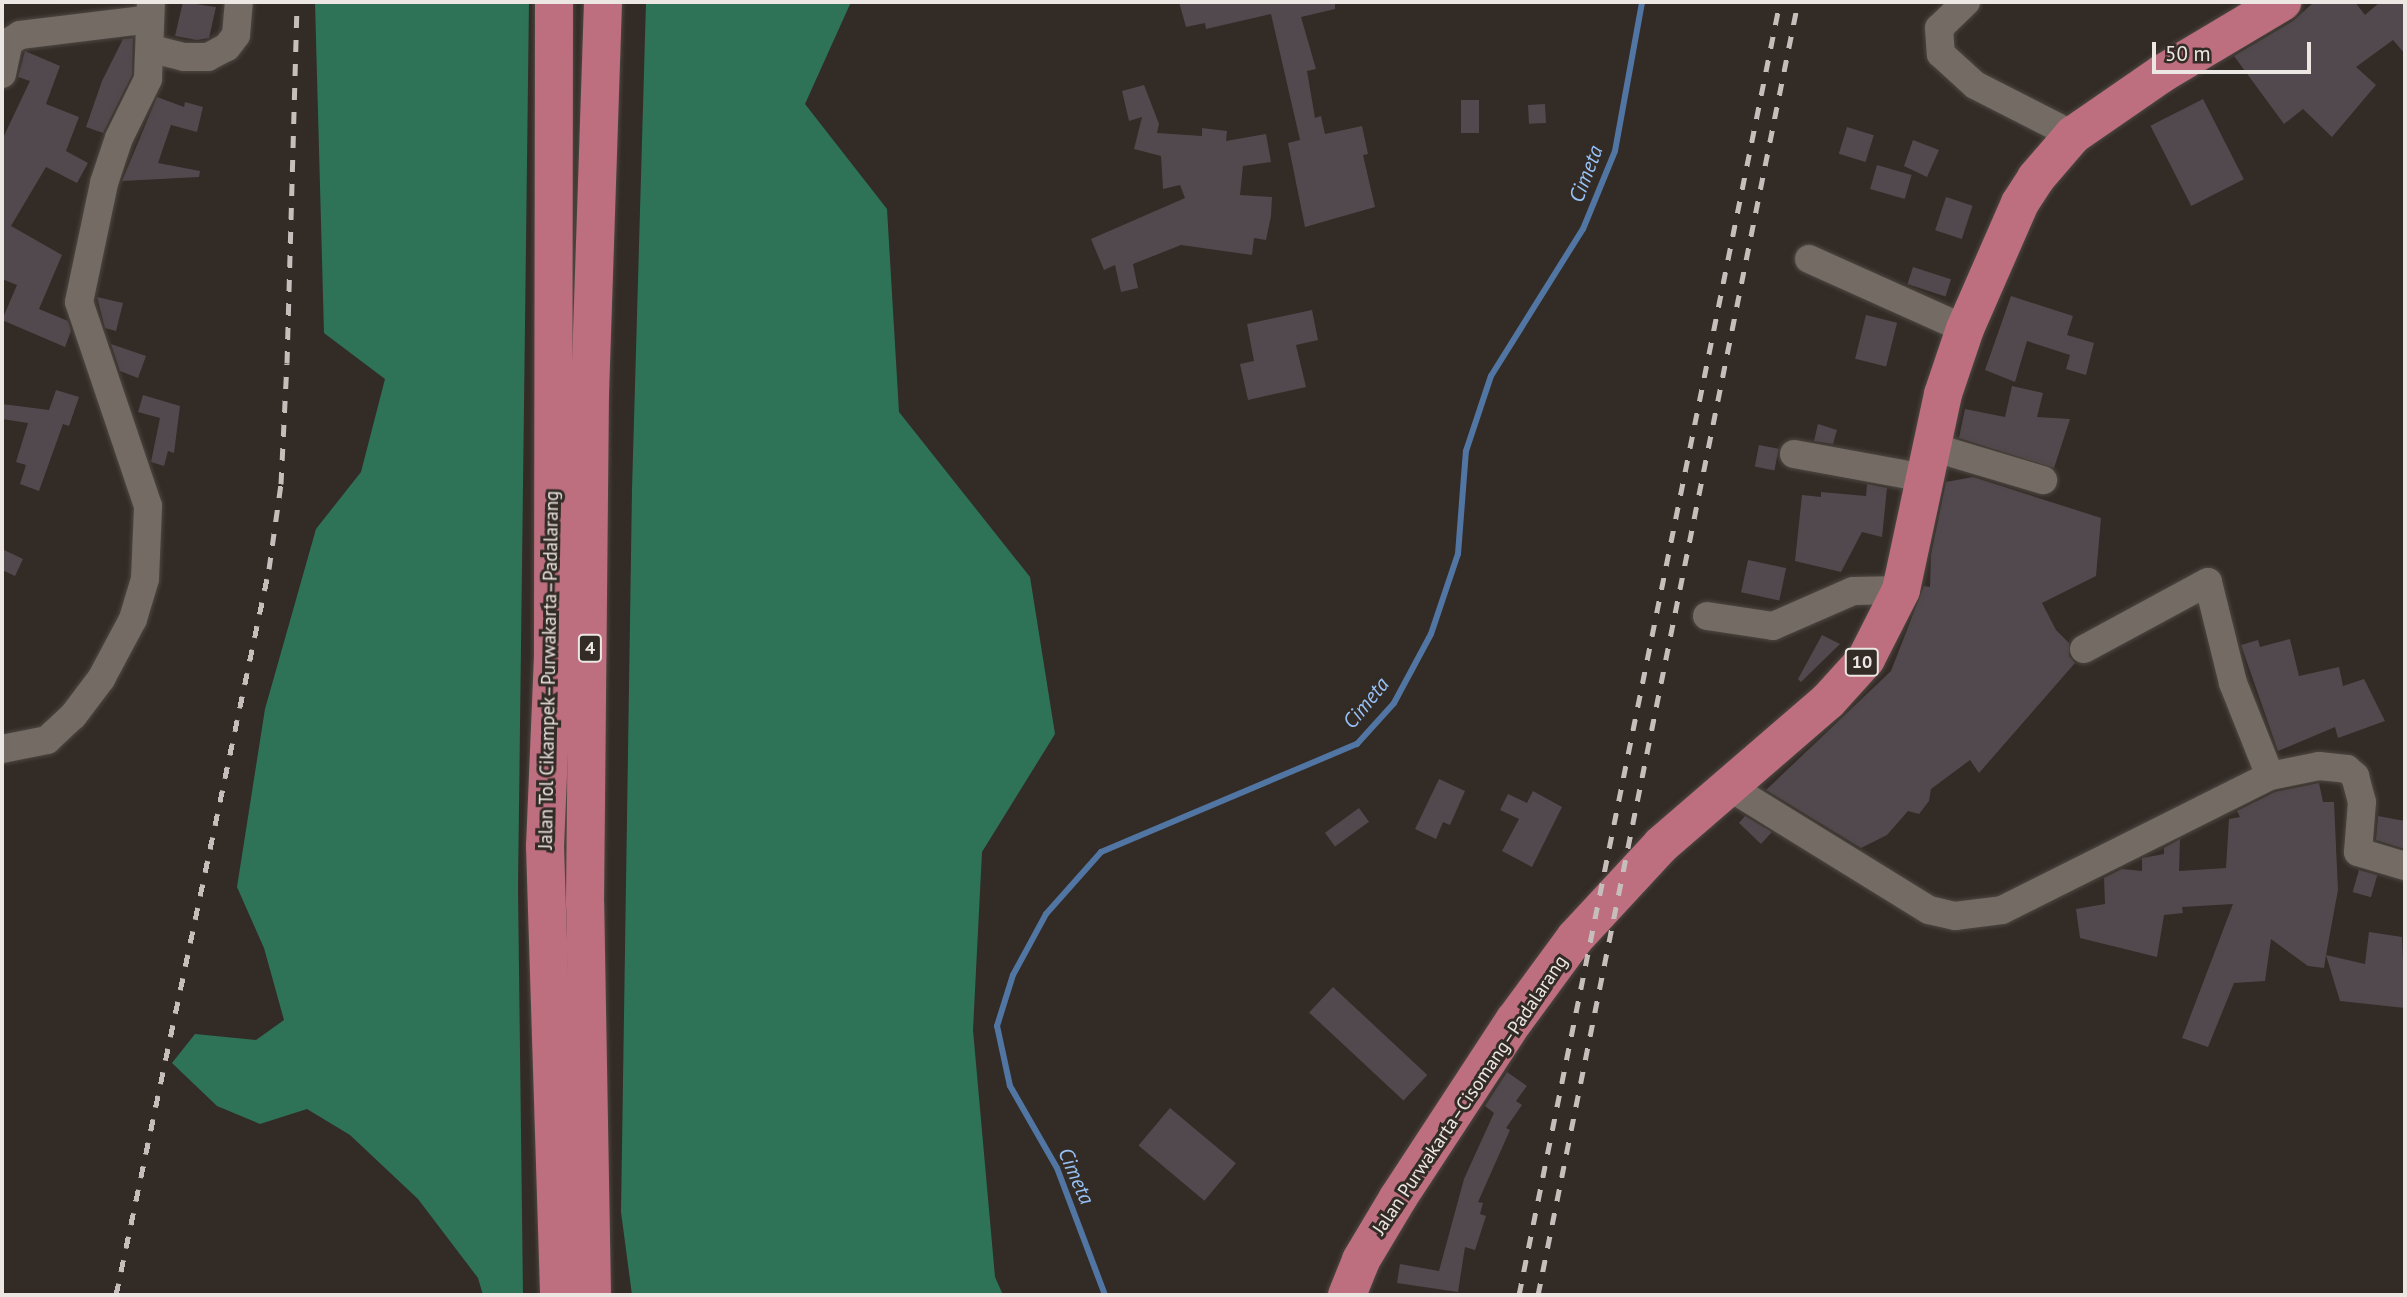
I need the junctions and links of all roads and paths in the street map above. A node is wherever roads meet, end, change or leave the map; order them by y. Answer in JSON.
{"nodes":[{"id":1,"x":239,"y":2,"type":"edge"},
{"id":2,"x":554,"y":2,"type":"edge"},
{"id":3,"x":603,"y":2,"type":"edge"},
{"id":4,"x":1966,"y":2,"type":"edge"},
{"id":5,"x":2282,"y":2,"type":"edge"},
{"id":6,"x":151,"y":10,"type":"edge"},
{"id":7,"x":6,"y":44,"type":"edge"},
{"id":8,"x":152,"y":49,"type":"junction"},
{"id":9,"x":2,"y":74,"type":"edge"},
{"id":10,"x":2073,"y":135,"type":"junction"},
{"id":11,"x":1809,"y":260,"type":"dead end"},
{"id":12,"x":1965,"y":328,"type":"junction"},
{"id":13,"x":1794,"y":454,"type":"dead end"},
{"id":14,"x":1929,"y":463,"type":"junction"},
{"id":15,"x":2043,"y":480,"type":"dead end"},
{"id":16,"x":1901,"y":590,"type":"junction"},
{"id":17,"x":1707,"y":616,"type":"dead end"},
{"id":18,"x":2084,"y":649,"type":"dead end"},
{"id":19,"x":2,"y":750,"type":"edge"},
{"id":20,"x":2270,"y":776,"type":"junction"},
{"id":21,"x":1728,"y":786,"type":"junction"},
{"id":22,"x":2405,"y":866,"type":"edge"},
{"id":23,"x":559,"y":1295,"type":"edge"},
{"id":24,"x":592,"y":1295,"type":"edge"},
{"id":25,"x":1347,"y":1295,"type":"edge"}],
"edges":[{"from":1,"to":8,"type":"street"},
{"from":2,"to":23,"type":"highway","name":"Jalan Tol Cikampek–Purwakarta–Padalarang","number":"4"},
{"from":3,"to":24,"type":"highway","name":"Jalan Tol Cikampek–Purwakarta–Padalarang","number":"4"},
{"from":4,"to":10,"type":"street"},
{"from":5,"to":10,"type":"highway","name":"Jalan Purwakarta–Cisomang–Padalarang","number":"10"},
{"from":6,"to":7,"type":"street"},
{"from":6,"to":8,"type":"street"},
{"from":7,"to":9,"type":"street"},
{"from":8,"to":19,"type":"street"},
{"from":10,"to":12,"type":"highway","name":"Jalan Purwakarta–Cisomang–Padalarang","number":"10"},
{"from":11,"to":12,"type":"street"},
{"from":12,"to":14,"type":"highway","name":"Jalan Purwakarta–Cisomang–Padalarang","number":"10"},
{"from":13,"to":14,"type":"street"},
{"from":14,"to":15,"type":"street"},
{"from":14,"to":16,"type":"highway","name":"Jalan Purwakarta–Cisomang–Padalarang","number":"10"},
{"from":16,"to":17,"type":"street"},
{"from":16,"to":21,"type":"highway","name":"Jalan Purwakarta–Cisomang–Padalarang","number":"10"},
{"from":18,"to":20,"type":"street"},
{"from":20,"to":21,"type":"street"},
{"from":20,"to":22,"type":"street"},
{"from":21,"to":25,"type":"highway","name":"Jalan Purwakarta–Cisomang–Padalarang","number":"10"}]}
